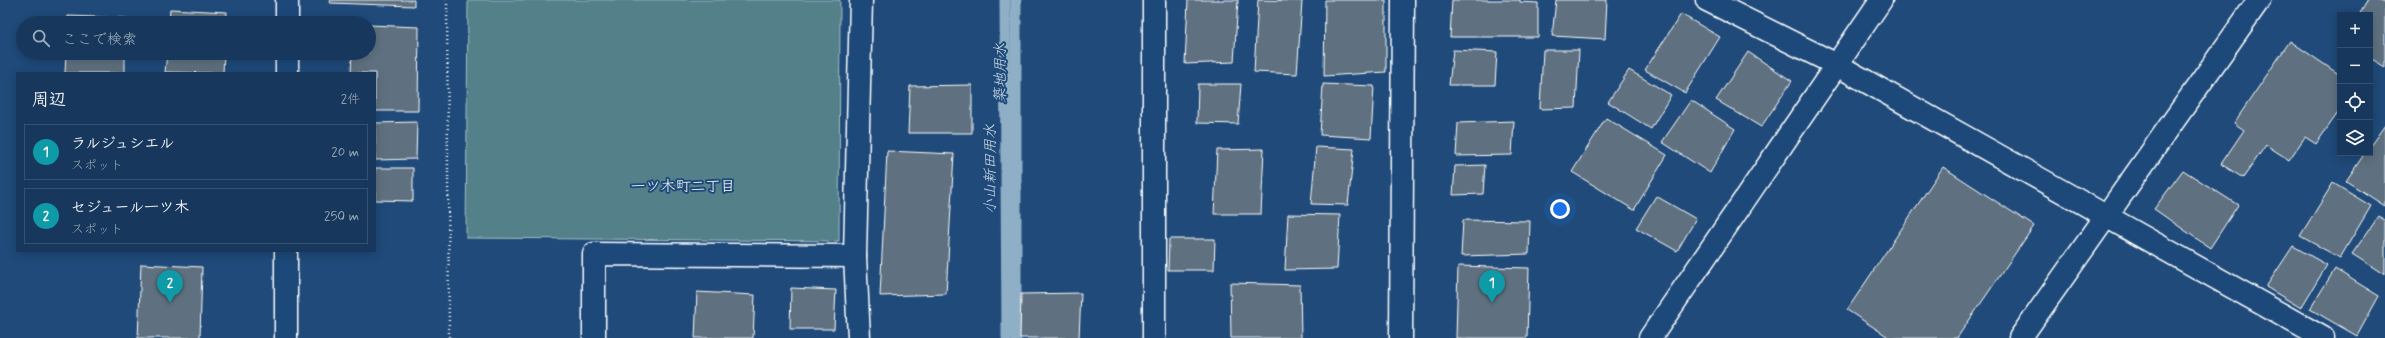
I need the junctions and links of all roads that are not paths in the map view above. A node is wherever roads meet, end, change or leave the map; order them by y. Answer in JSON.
{"nodes":[{"id":1,"x":287,"y":0,"type":"edge"},
{"id":2,"x":861,"y":0,"type":"edge"},
{"id":3,"x":1154,"y":0,"type":"edge"},
{"id":4,"x":1403,"y":0,"type":"edge"},
{"id":5,"x":1707,"y":0,"type":"edge"},
{"id":6,"x":1881,"y":0,"type":"edge"},
{"id":7,"x":2259,"y":0,"type":"edge"},
{"id":8,"x":287,"y":16,"type":"edge"},
{"id":9,"x":287,"y":60,"type":"edge"},
{"id":10,"x":1837,"y":65,"type":"junction"},
{"id":11,"x":287,"y":72,"type":"edge"},
{"id":12,"x":2106,"y":217,"type":"junction"},
{"id":13,"x":286,"y":252,"type":"edge"},
{"id":14,"x":855,"y":256,"type":"junction"},
{"id":15,"x":286,"y":338,"type":"edge"},
{"id":16,"x":594,"y":338,"type":"edge"},
{"id":17,"x":859,"y":338,"type":"edge"},
{"id":18,"x":1154,"y":338,"type":"edge"},
{"id":19,"x":1401,"y":338,"type":"edge"},
{"id":20,"x":1650,"y":338,"type":"edge"},
{"id":21,"x":2020,"y":338,"type":"edge"},
{"id":22,"x":2324,"y":338,"type":"edge"}],
"edges":[{"from":1,"to":8,"type":"street"},
{"from":2,"to":14,"type":"street"},
{"from":3,"to":18,"type":"street"},
{"from":4,"to":19,"type":"street"},
{"from":5,"to":10,"type":"street"},
{"from":6,"to":10,"type":"street"},
{"from":7,"to":12,"type":"street"},
{"from":9,"to":11,"type":"street"},
{"from":10,"to":12,"type":"street"},
{"from":10,"to":20,"type":"street"},
{"from":12,"to":21,"type":"street"},
{"from":12,"to":22,"type":"street"},
{"from":13,"to":15,"type":"street"},
{"from":14,"to":16,"type":"street"},
{"from":14,"to":17,"type":"street"}]}
